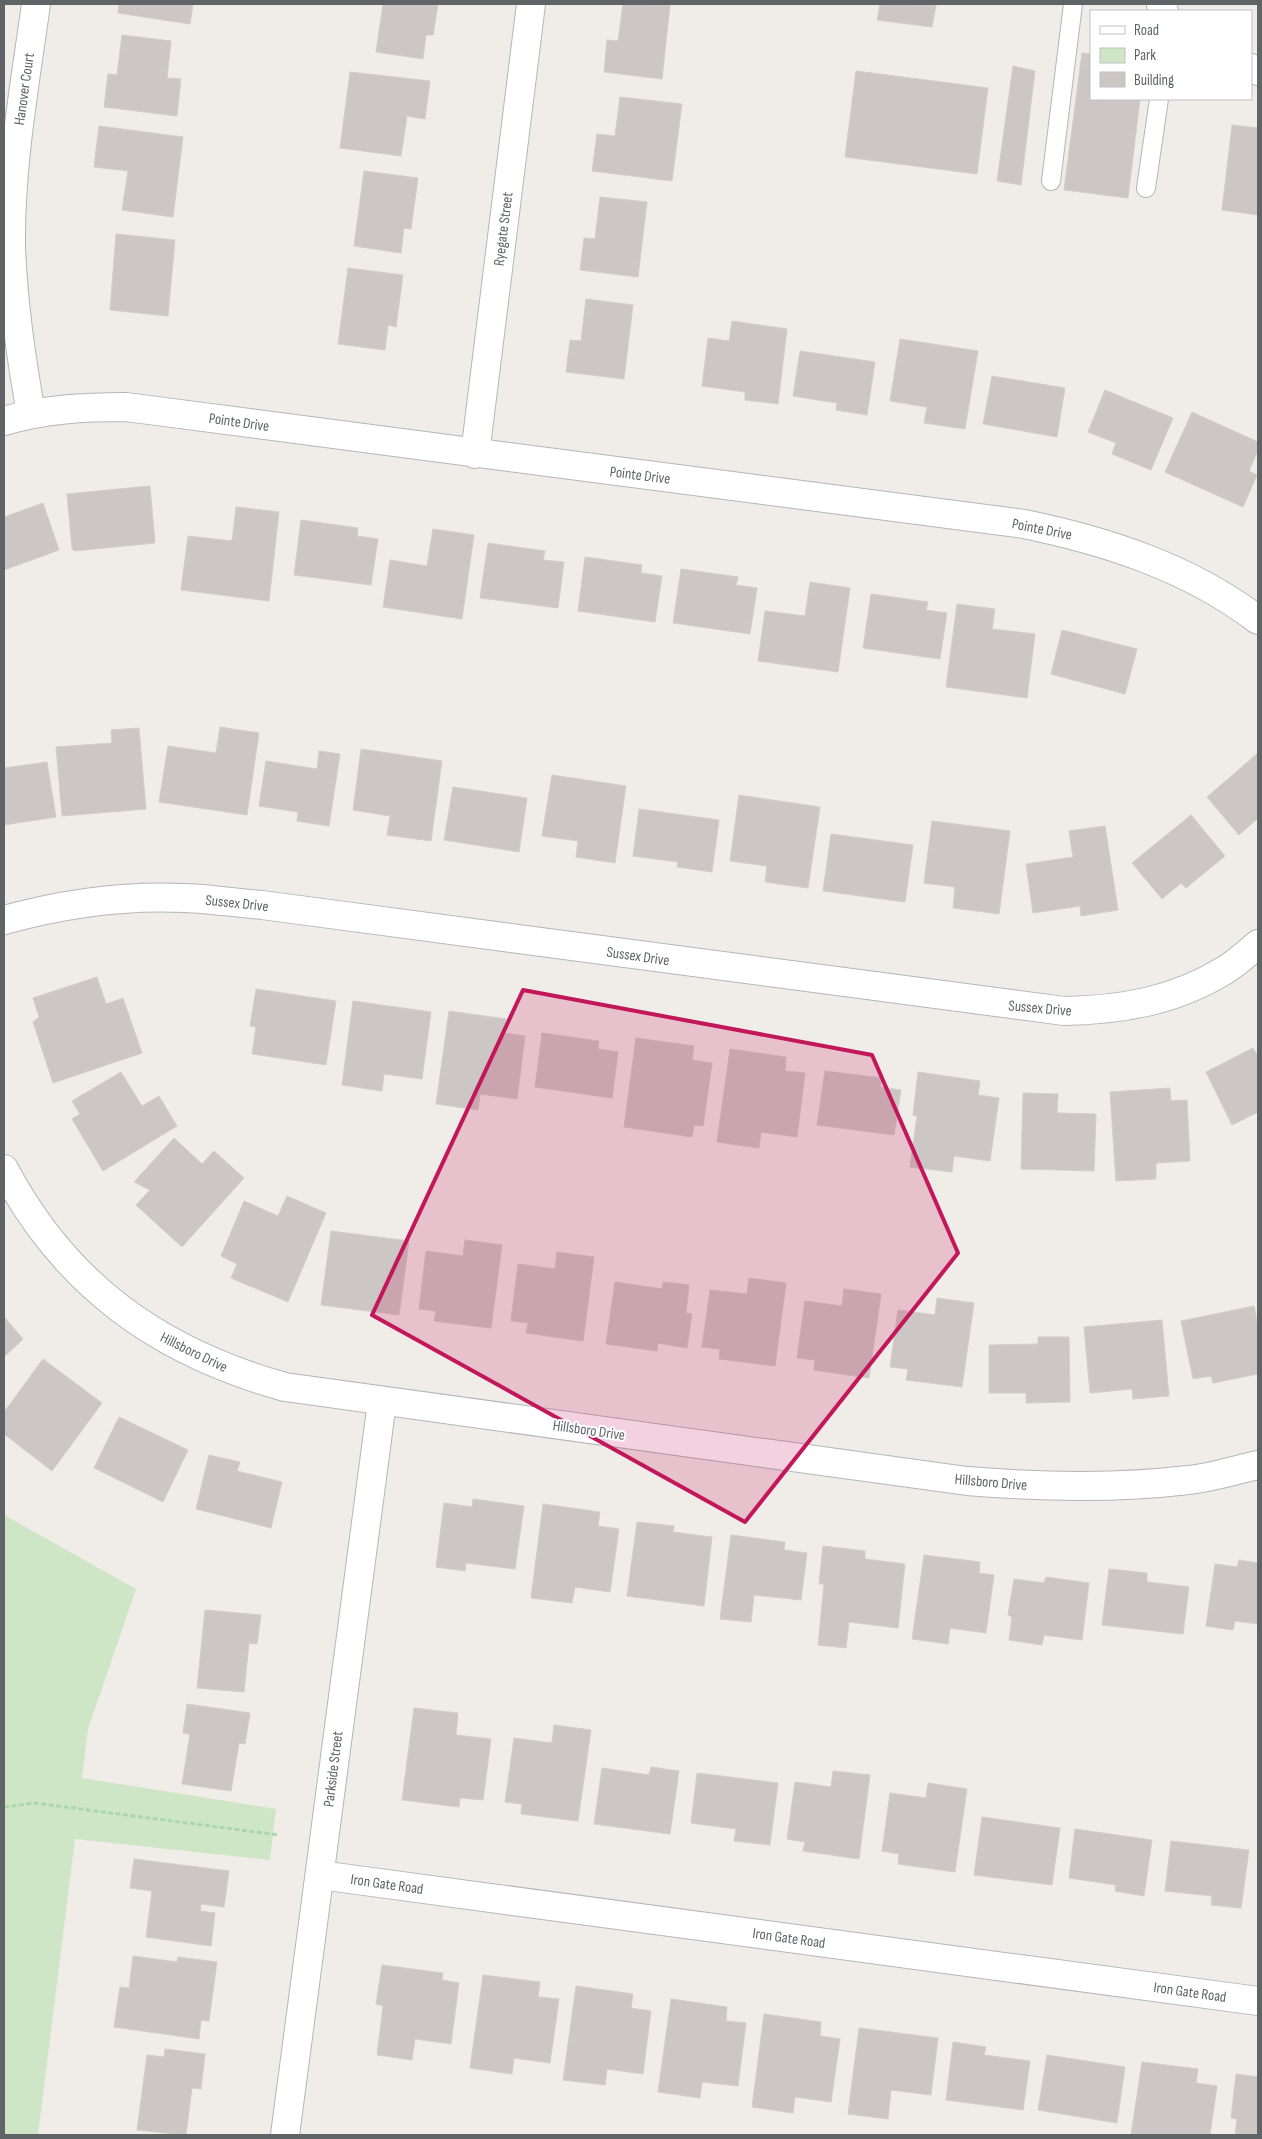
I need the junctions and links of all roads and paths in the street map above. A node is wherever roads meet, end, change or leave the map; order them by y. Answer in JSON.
{"nodes":[{"id":1,"x":36,"y":4,"type":"edge"},
{"id":2,"x":531,"y":4,"type":"edge"},
{"id":3,"x":1073,"y":4,"type":"edge"},
{"id":4,"x":1158,"y":100,"type":"edge"},
{"id":5,"x":1051,"y":181,"type":"dead end"},
{"id":6,"x":1146,"y":188,"type":"dead end"},
{"id":7,"x":30,"y":413,"type":"junction"},
{"id":8,"x":4,"y":421,"type":"edge"},
{"id":9,"x":475,"y":454,"type":"junction"},
{"id":10,"x":1258,"y":620,"type":"edge"},
{"id":11,"x":4,"y":920,"type":"edge"},
{"id":12,"x":1258,"y":944,"type":"edge"},
{"id":13,"x":4,"y":1169,"type":"edge"},
{"id":14,"x":382,"y":1402,"type":"junction"},
{"id":15,"x":1258,"y":1465,"type":"edge"},
{"id":16,"x":4,"y":1807,"type":"edge"},
{"id":17,"x":279,"y":1835,"type":"dead end"},
{"id":18,"x":320,"y":1875,"type":"junction"},
{"id":19,"x":1258,"y":2001,"type":"edge"},
{"id":20,"x":285,"y":2135,"type":"edge"}],
"edges":[{"from":1,"to":7,"type":"street","name":"Hanover Court"},
{"from":2,"to":9,"type":"street","name":"Ryegate Street"},
{"from":3,"to":5,"type":"lane"},
{"from":4,"to":6,"type":"lane"},
{"from":7,"to":8,"type":"street","name":"Pointe Drive"},
{"from":7,"to":9,"type":"street","name":"Pointe Drive"},
{"from":9,"to":10,"type":"street","name":"Pointe Drive"},
{"from":11,"to":12,"type":"street","name":"Sussex Drive"},
{"from":13,"to":14,"type":"street","name":"Hillsboro Drive"},
{"from":14,"to":15,"type":"street","name":"Hillsboro Drive"},
{"from":14,"to":18,"type":"street","name":"Parkside Street"},
{"from":16,"to":17,"type":"path"},
{"from":18,"to":19,"type":"street","name":"Iron Gate Road"},
{"from":18,"to":20,"type":"street","name":"Parkside Street"}]}
